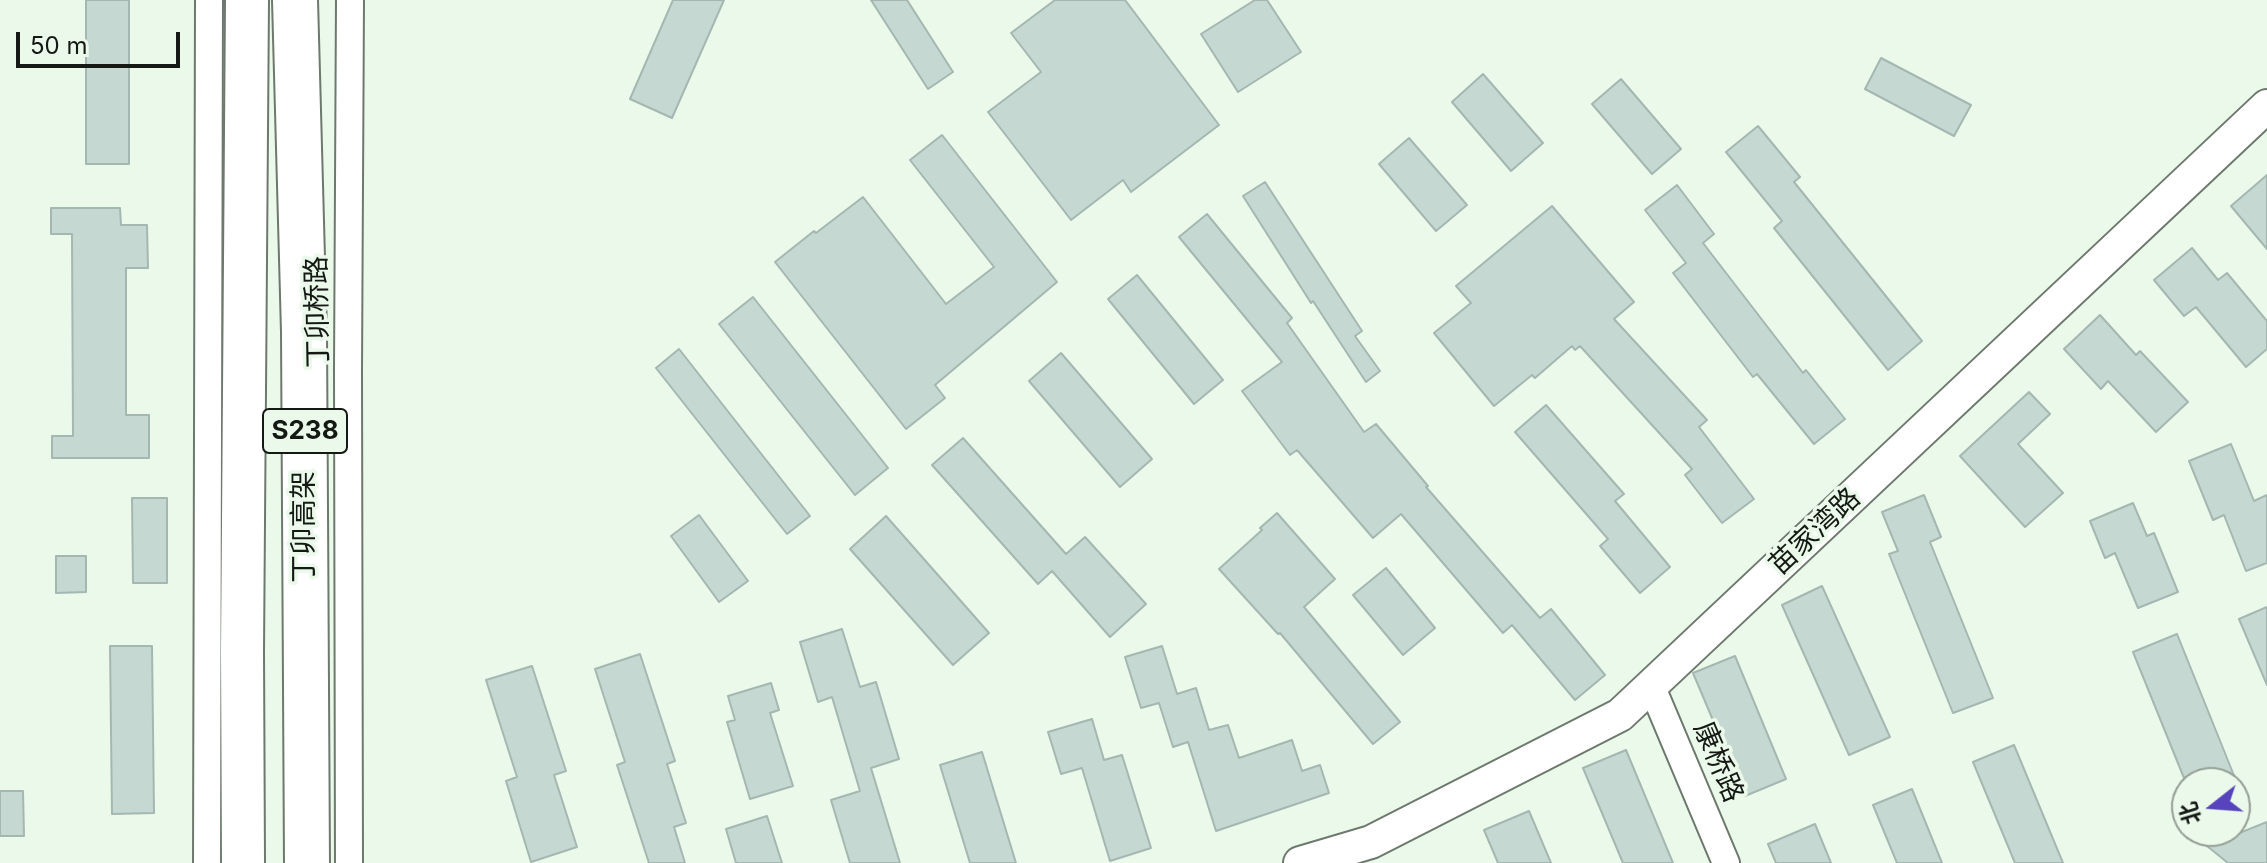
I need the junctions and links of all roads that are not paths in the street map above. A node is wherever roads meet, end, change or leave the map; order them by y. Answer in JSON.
{"nodes":[{"id":1,"x":209,"y":0,"type":"edge"},
{"id":2,"x":247,"y":0,"type":"edge"},
{"id":3,"x":273,"y":0,"type":"edge"},
{"id":4,"x":295,"y":0,"type":"edge"},
{"id":5,"x":312,"y":0,"type":"edge"},
{"id":6,"x":350,"y":0,"type":"edge"},
{"id":7,"x":2267,"y":106,"type":"edge"},
{"id":8,"x":1651,"y":685,"type":"junction"},
{"id":9,"x":207,"y":863,"type":"edge"},
{"id":10,"x":243,"y":863,"type":"edge"},
{"id":11,"x":277,"y":863,"type":"edge"},
{"id":12,"x":307,"y":863,"type":"edge"},
{"id":13,"x":323,"y":863,"type":"edge"},
{"id":14,"x":349,"y":863,"type":"edge"},
{"id":15,"x":1300,"y":863,"type":"edge"},
{"id":16,"x":1726,"y":863,"type":"edge"}],
"edges":[{"from":1,"to":9,"type":"street"},
{"from":2,"to":10,"type":"main road","number":"S238"},
{"from":3,"to":11,"type":"highway","name":"丁卯高架","number":"S238"},
{"from":4,"to":12,"type":"highway","name":"丁卯高架","number":"S238"},
{"from":5,"to":13,"type":"main road","name":"丁卯桥路","number":"S238"},
{"from":6,"to":14,"type":"street"},
{"from":7,"to":8,"type":"street","name":"苗家湾路"},
{"from":8,"to":15,"type":"street","name":"苗家湾路"},
{"from":8,"to":16,"type":"street","name":"康桥路"}]}
